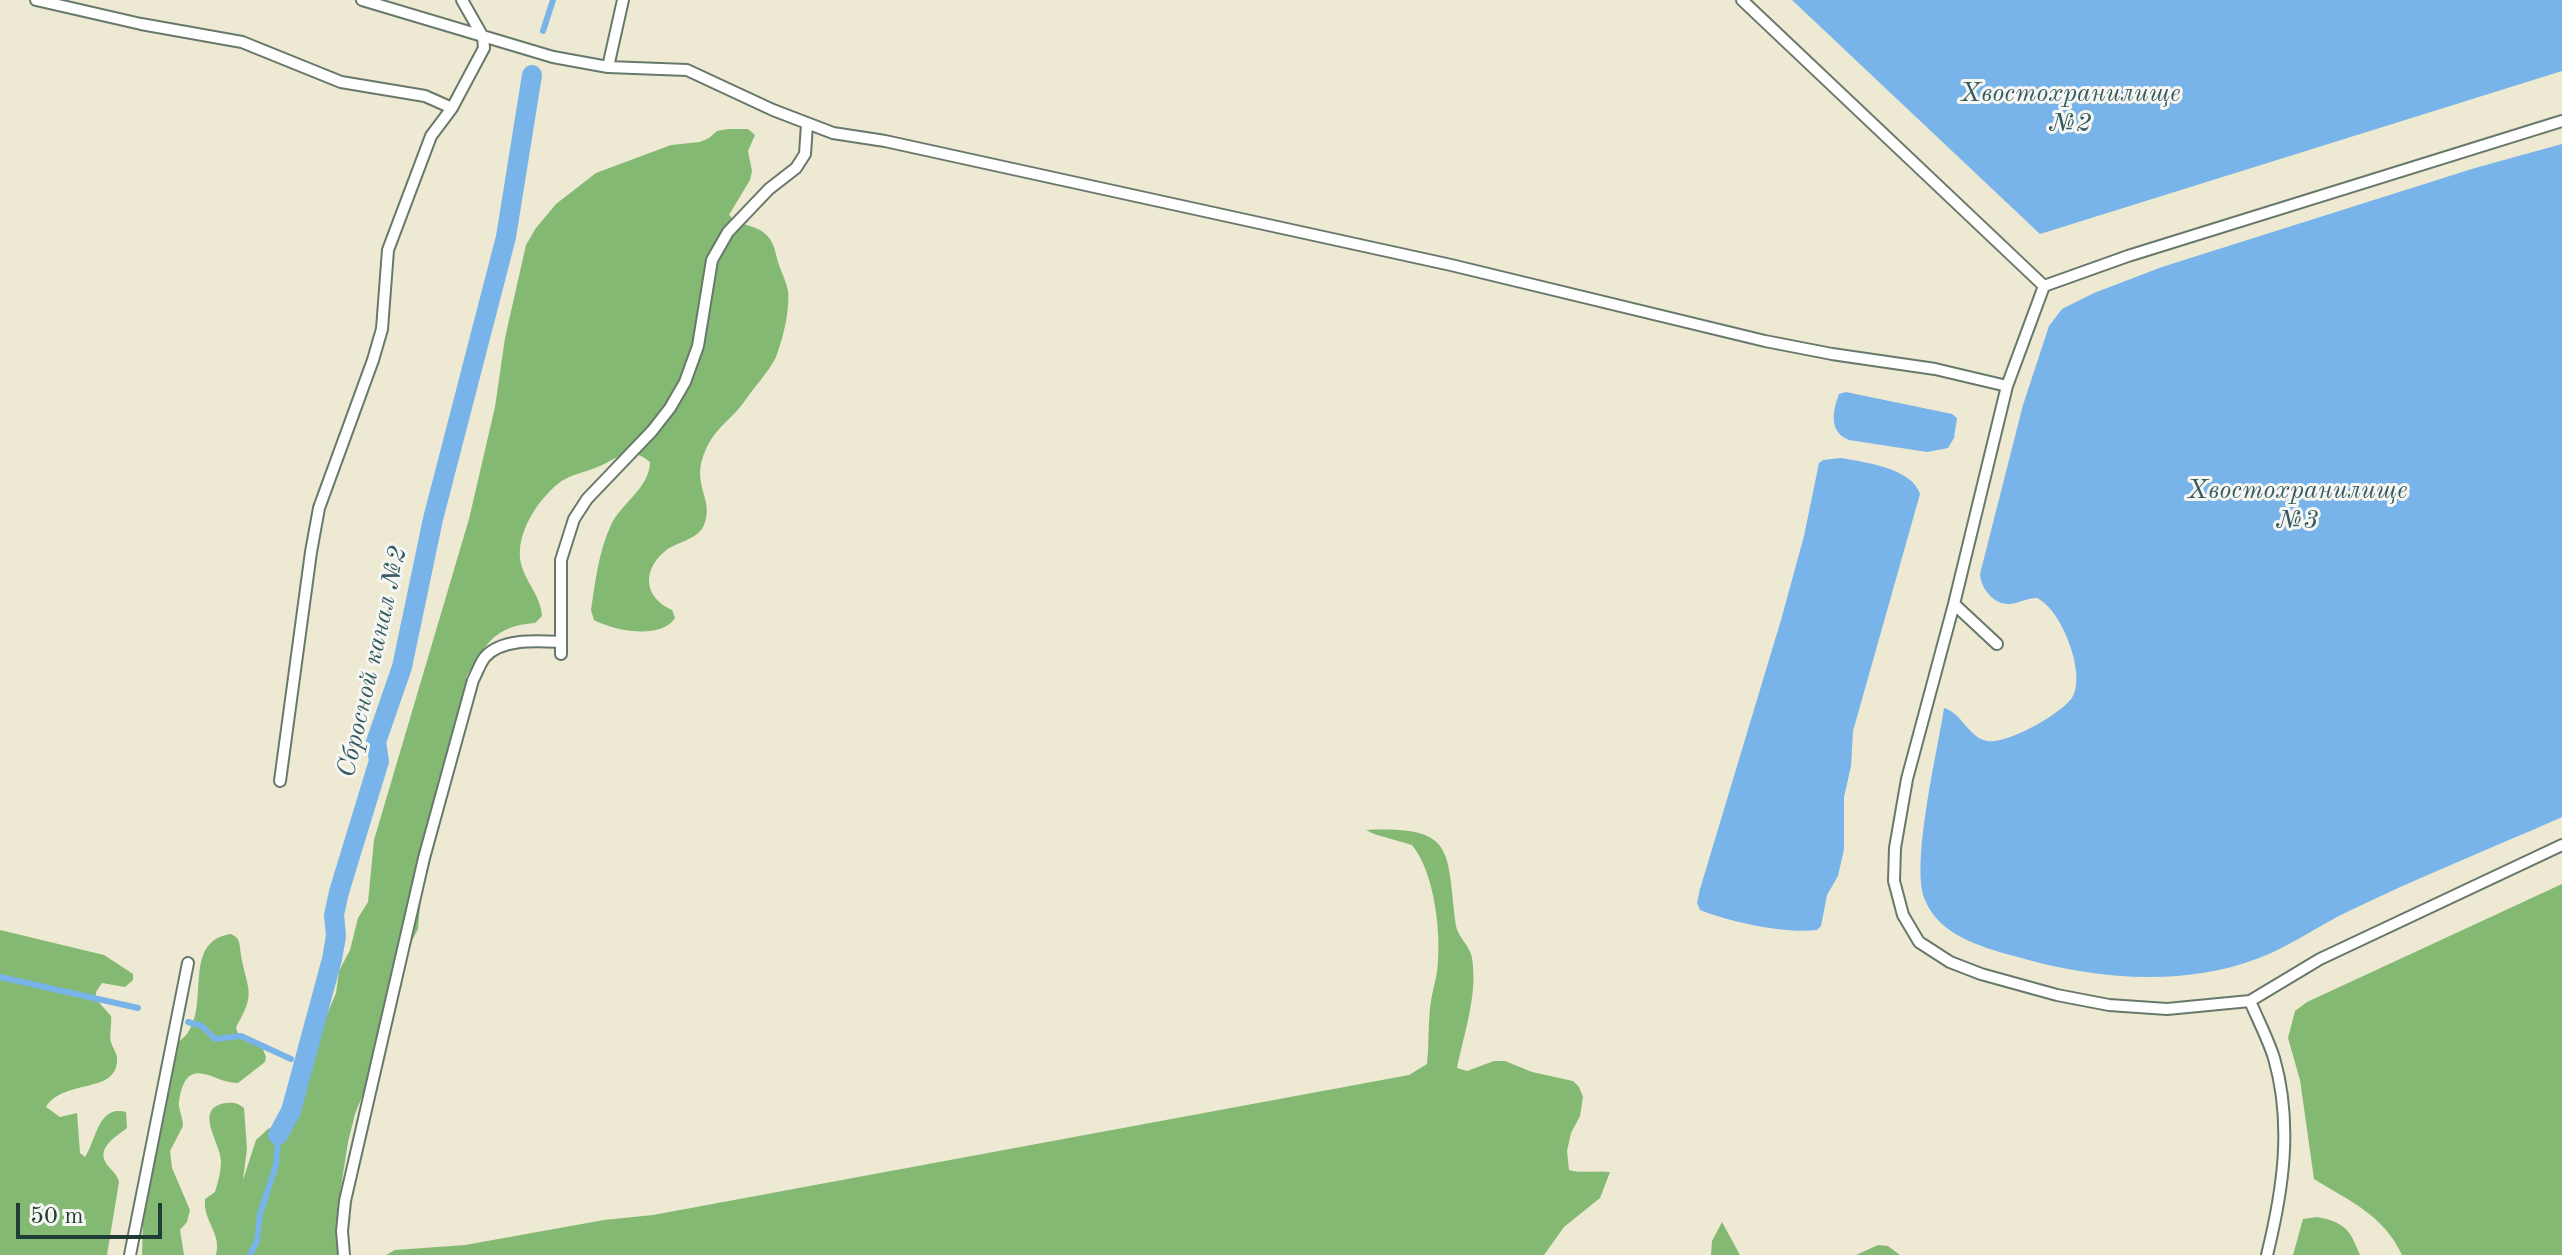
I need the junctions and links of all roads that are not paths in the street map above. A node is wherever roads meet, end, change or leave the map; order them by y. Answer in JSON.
{"nodes":[{"id":1,"x":36,"y":0,"type":"edge"},
{"id":2,"x":362,"y":0,"type":"edge"},
{"id":3,"x":462,"y":0,"type":"edge"},
{"id":4,"x":623,"y":0,"type":"edge"},
{"id":5,"x":1742,"y":0,"type":"edge"},
{"id":6,"x":483,"y":37,"type":"junction"},
{"id":7,"x":608,"y":67,"type":"junction"},
{"id":8,"x":452,"y":108,"type":"junction"},
{"id":9,"x":2562,"y":121,"type":"edge"},
{"id":10,"x":807,"y":124,"type":"junction"},
{"id":11,"x":2044,"y":286,"type":"junction"},
{"id":12,"x":2007,"y":386,"type":"junction"},
{"id":13,"x":1954,"y":604,"type":"junction"},
{"id":14,"x":1997,"y":644,"type":"dead end"},
{"id":15,"x":280,"y":781,"type":"dead end"},
{"id":16,"x":2562,"y":845,"type":"edge"},
{"id":17,"x":188,"y":963,"type":"dead end"},
{"id":18,"x":2250,"y":1001,"type":"junction"},
{"id":19,"x":130,"y":1255,"type":"edge"},
{"id":20,"x":344,"y":1255,"type":"edge"},
{"id":21,"x":2267,"y":1255,"type":"edge"}],
"edges":[{"from":1,"to":8,"type":"lane"},
{"from":2,"to":6,"type":"lane"},
{"from":3,"to":6,"type":"lane"},
{"from":4,"to":7,"type":"lane"},
{"from":5,"to":11,"type":"lane"},
{"from":6,"to":7,"type":"lane"},
{"from":6,"to":8,"type":"lane"},
{"from":7,"to":10,"type":"lane"},
{"from":8,"to":15,"type":"lane"},
{"from":9,"to":11,"type":"lane"},
{"from":10,"to":12,"type":"lane"},
{"from":10,"to":20,"type":"lane"},
{"from":11,"to":12,"type":"lane"},
{"from":12,"to":13,"type":"lane"},
{"from":13,"to":14,"type":"lane"},
{"from":13,"to":18,"type":"lane"},
{"from":16,"to":18,"type":"lane"},
{"from":17,"to":19,"type":"lane"},
{"from":18,"to":21,"type":"lane"}]}
